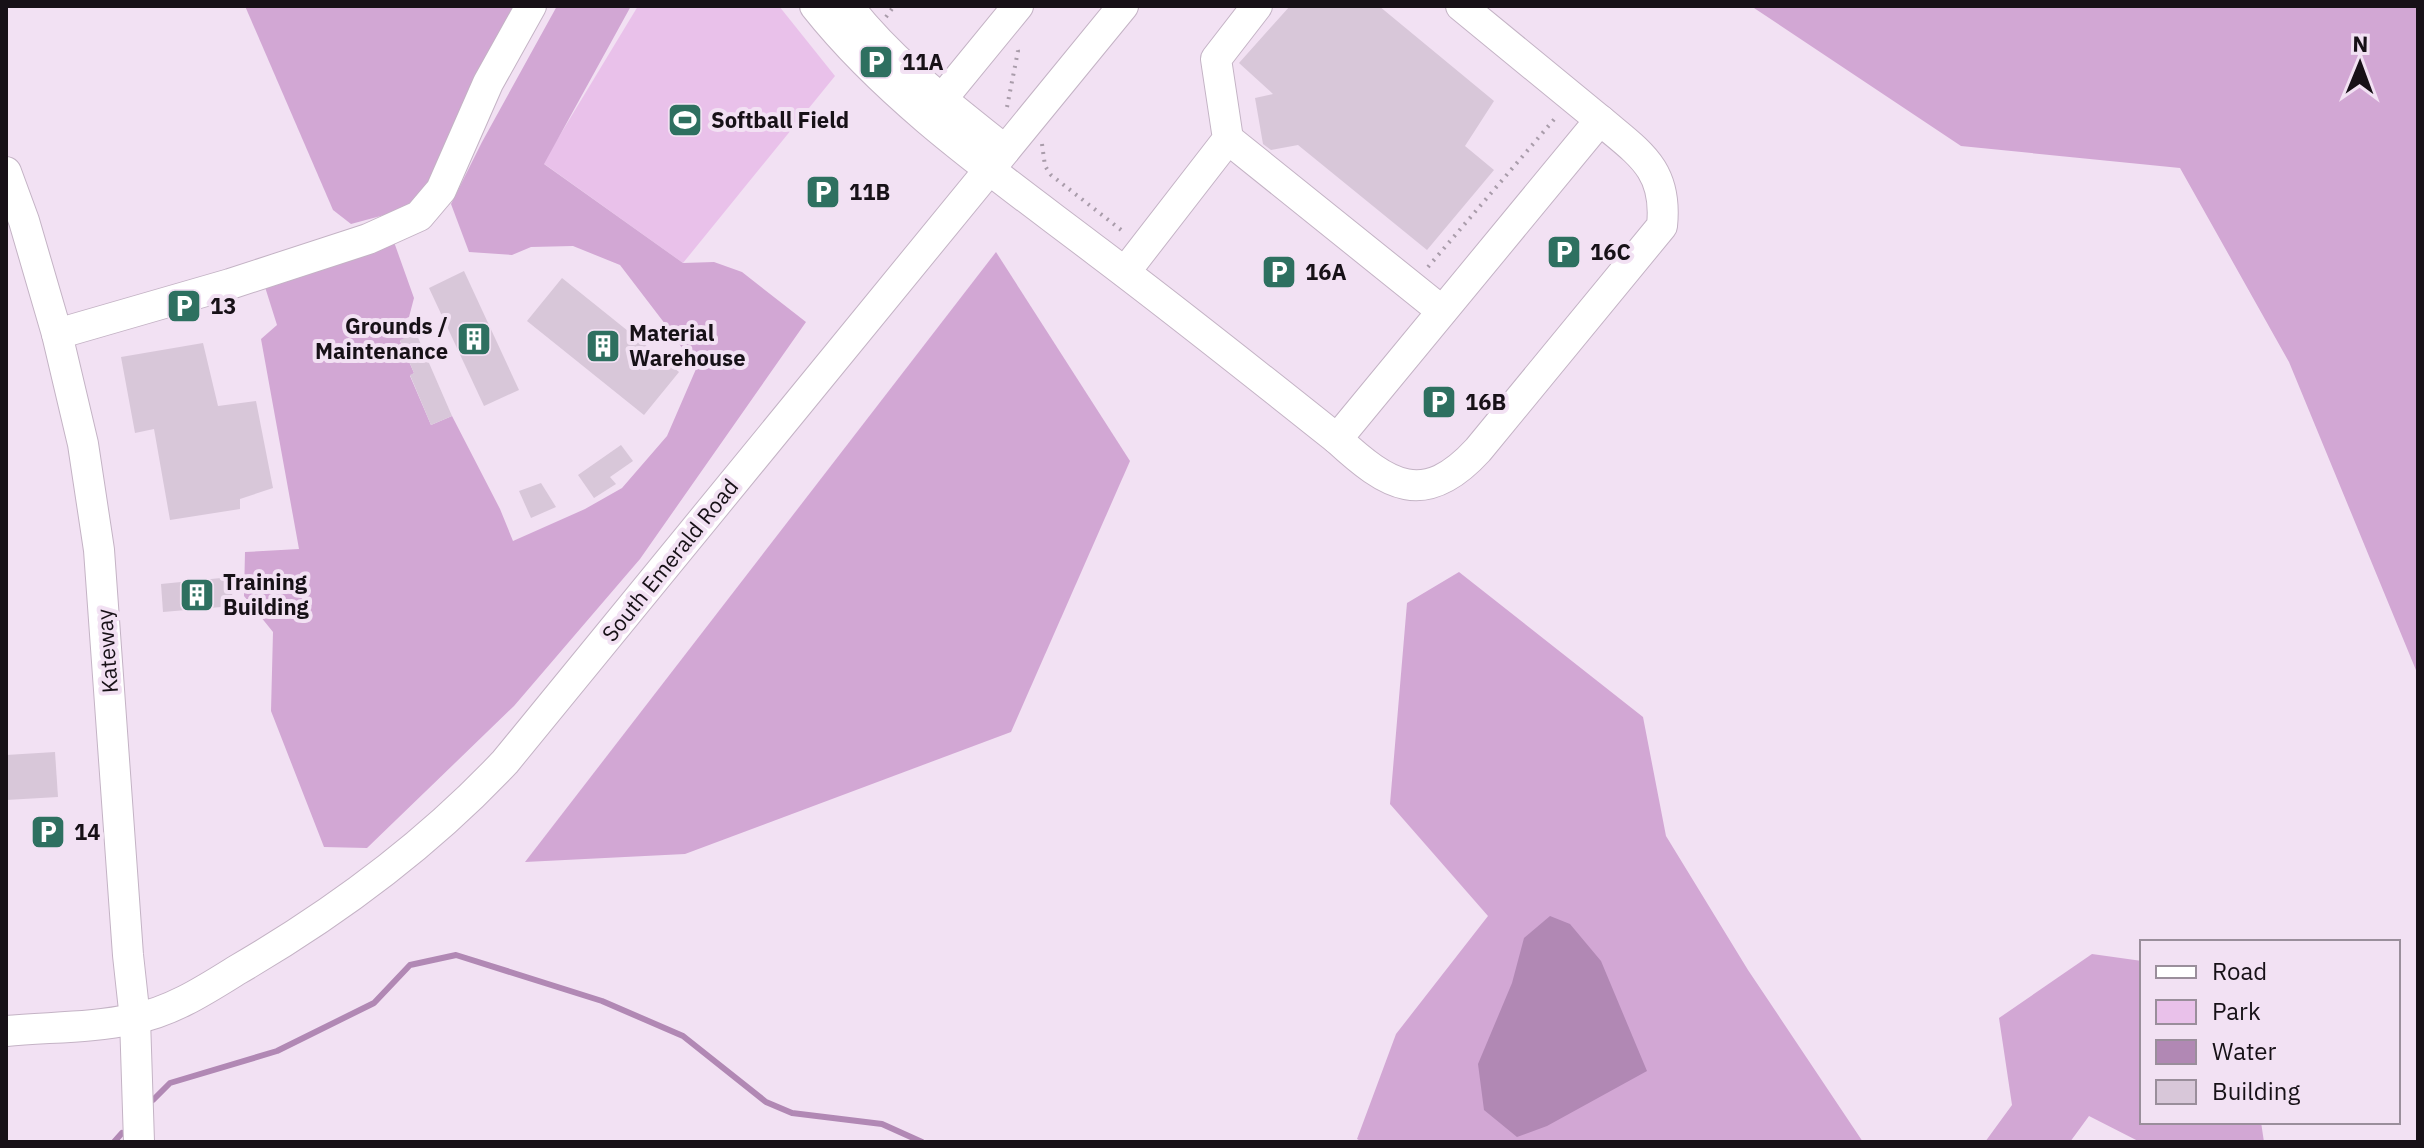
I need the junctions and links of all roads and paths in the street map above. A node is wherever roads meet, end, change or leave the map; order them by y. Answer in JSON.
{"nodes":[{"id":1,"x":531,"y":6,"type":"edge"},
{"id":2,"x":815,"y":6,"type":"edge"},
{"id":3,"x":848,"y":6,"type":"edge"},
{"id":4,"x":1123,"y":6,"type":"edge"},
{"id":5,"x":1257,"y":6,"type":"edge"},
{"id":6,"x":1461,"y":6,"type":"edge"},
{"id":7,"x":1012,"y":13,"type":"edge"},
{"id":8,"x":1573,"y":98,"type":"junction"},
{"id":9,"x":934,"y":109,"type":"junction"},
{"id":10,"x":1600,"y":120,"type":"junction"},
{"id":11,"x":1228,"y":139,"type":"junction"},
{"id":12,"x":1006,"y":149,"type":"junction"},
{"id":13,"x":6,"y":172,"type":"edge"},
{"id":14,"x":1127,"y":234,"type":"dead end"},
{"id":15,"x":1125,"y":272,"type":"junction"},
{"id":16,"x":1421,"y":275,"type":"dead end"},
{"id":17,"x":1442,"y":311,"type":"junction"},
{"id":18,"x":57,"y":334,"type":"junction"},
{"id":19,"x":1337,"y":439,"type":"junction"},
{"id":20,"x":135,"y":1019,"type":"junction"},
{"id":21,"x":6,"y":1031,"type":"edge"},
{"id":22,"x":139,"y":1142,"type":"edge"}],
"edges":[{"from":1,"to":18,"type":"street"},
{"from":2,"to":9,"type":"street"},
{"from":3,"to":9,"type":"street"},
{"from":4,"to":12,"type":"street","name":"South Emerald Road"},
{"from":5,"to":11,"type":"street"},
{"from":6,"to":8,"type":"street"},
{"from":7,"to":9,"type":"street"},
{"from":7,"to":12,"type":"path"},
{"from":8,"to":10,"type":"street"},
{"from":8,"to":16,"type":"path"},
{"from":9,"to":12,"type":"street"},
{"from":10,"to":17,"type":"street"},
{"from":10,"to":19,"type":"street"},
{"from":11,"to":15,"type":"street"},
{"from":11,"to":17,"type":"street"},
{"from":12,"to":14,"type":"path"},
{"from":12,"to":15,"type":"street"},
{"from":12,"to":20,"type":"street","name":"South Emerald Road"},
{"from":13,"to":18,"type":"street","name":"Kateway"},
{"from":15,"to":19,"type":"street"},
{"from":17,"to":19,"type":"street"},
{"from":18,"to":20,"type":"street","name":"Kateway"},
{"from":20,"to":21,"type":"street","name":"South Emerald Road"},
{"from":20,"to":22,"type":"street","name":"Kateway"}]}
